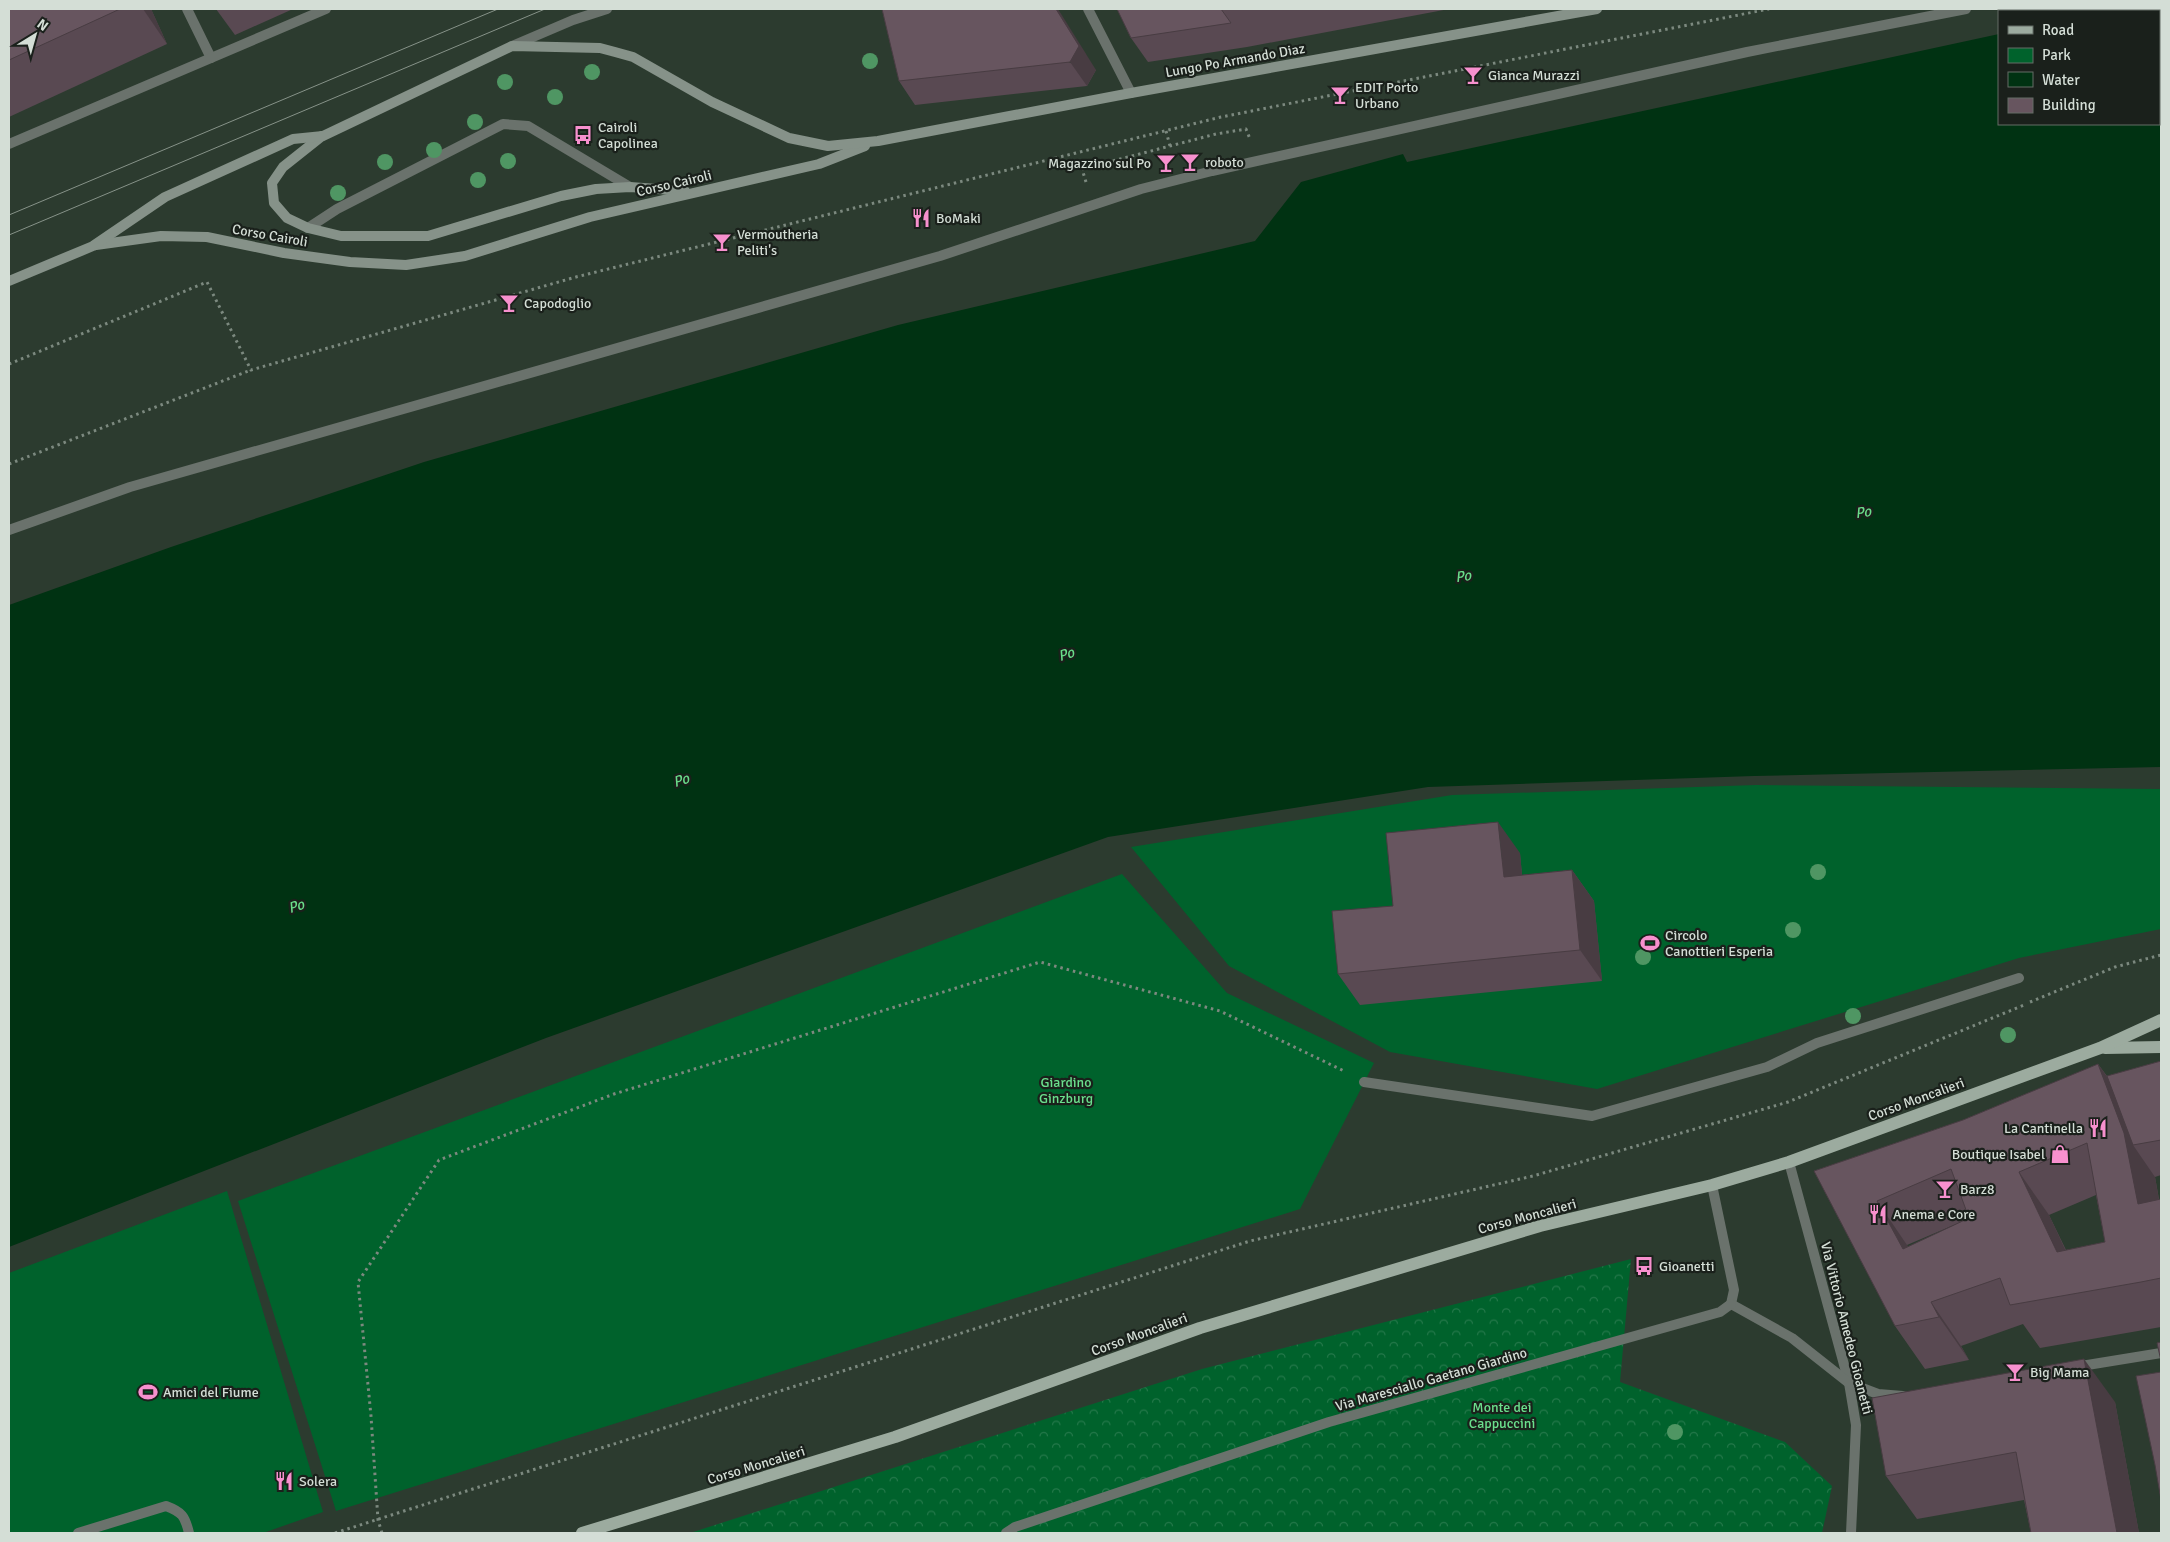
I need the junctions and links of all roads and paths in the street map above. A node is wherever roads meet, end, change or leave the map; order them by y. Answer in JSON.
{"nodes":[{"id":1,"x":187,"y":9,"type":"edge"},
{"id":2,"x":326,"y":9,"type":"edge"},
{"id":3,"x":607,"y":9,"type":"edge"},
{"id":4,"x":1088,"y":9,"type":"edge"},
{"id":5,"x":1597,"y":9,"type":"edge"},
{"id":6,"x":1769,"y":9,"type":"edge"},
{"id":7,"x":1966,"y":9,"type":"edge"},
{"id":8,"x":512,"y":46,"type":"junction"},
{"id":9,"x":211,"y":58,"type":"junction"},
{"id":10,"x":1131,"y":93,"type":"junction"},
{"id":11,"x":1166,"y":131,"type":"junction"},
{"id":12,"x":323,"y":136,"type":"junction"},
{"id":13,"x":878,"y":141,"type":"junction"},
{"id":14,"x":1241,"y":142,"type":"dead end"},
{"id":15,"x":9,"y":144,"type":"edge"},
{"id":16,"x":1170,"y":146,"type":"junction"},
{"id":17,"x":1094,"y":180,"type":"dead end"},
{"id":18,"x":630,"y":186,"type":"junction"},
{"id":19,"x":696,"y":192,"type":"junction"},
{"id":20,"x":308,"y":228,"type":"junction"},
{"id":21,"x":93,"y":246,"type":"junction"},
{"id":22,"x":9,"y":281,"type":"edge"},
{"id":23,"x":9,"y":364,"type":"edge"},
{"id":24,"x":250,"y":370,"type":"junction"},
{"id":25,"x":9,"y":464,"type":"edge"},
{"id":26,"x":9,"y":530,"type":"edge"},
{"id":27,"x":2161,"y":955,"type":"edge"},
{"id":28,"x":2019,"y":978,"type":"dead end"},
{"id":29,"x":2161,"y":1020,"type":"edge"},
{"id":30,"x":2161,"y":1047,"type":"edge"},
{"id":31,"x":2100,"y":1048,"type":"junction"},
{"id":32,"x":1364,"y":1082,"type":"joint"},
{"id":33,"x":1789,"y":1162,"type":"junction"},
{"id":34,"x":1712,"y":1185,"type":"junction"},
{"id":35,"x":1731,"y":1304,"type":"junction"},
{"id":36,"x":2161,"y":1353,"type":"edge"},
{"id":37,"x":2066,"y":1369,"type":"edge"},
{"id":38,"x":1849,"y":1383,"type":"junction"},
{"id":39,"x":1913,"y":1394,"type":"edge"},
{"id":40,"x":378,"y":1520,"type":"junction"},
{"id":41,"x":78,"y":1533,"type":"edge"},
{"id":42,"x":189,"y":1533,"type":"edge"},
{"id":43,"x":335,"y":1533,"type":"edge"},
{"id":44,"x":382,"y":1533,"type":"edge"},
{"id":45,"x":582,"y":1533,"type":"edge"},
{"id":46,"x":1006,"y":1533,"type":"edge"},
{"id":47,"x":1851,"y":1533,"type":"edge"}],
"edges":[{"from":1,"to":9,"type":"street"},
{"from":2,"to":9,"type":"street"},
{"from":3,"to":8,"type":"street","name":"Corso Cairoli"},
{"from":4,"to":10,"type":"street"},
{"from":5,"to":10,"type":"main road","name":"Lungo Po Armando Diaz"},
{"from":6,"to":11,"type":"path"},
{"from":7,"to":26,"type":"street"},
{"from":8,"to":12,"type":"main road","name":"Corso Cairoli"},
{"from":8,"to":13,"type":"main road","name":"Corso Cairoli"},
{"from":9,"to":15,"type":"street"},
{"from":10,"to":13,"type":"main road","name":"Lungo Po Armando Diaz"},
{"from":11,"to":16,"type":"path"},
{"from":11,"to":24,"type":"path"},
{"from":12,"to":20,"type":"main road"},
{"from":12,"to":21,"type":"main road","name":"Corso Cairoli"},
{"from":13,"to":19,"type":"main road","name":"Corso Cairoli"},
{"from":14,"to":16,"type":"path"},
{"from":16,"to":17,"type":"path"},
{"from":18,"to":19,"type":"main road"},
{"from":18,"to":20,"type":"main road"},
{"from":18,"to":20,"type":"street"},
{"from":19,"to":21,"type":"main road","name":"Corso Cairoli"},
{"from":21,"to":22,"type":"main road","name":"Corso Cairoli"},
{"from":23,"to":24,"type":"path"},
{"from":24,"to":25,"type":"path"},
{"from":27,"to":40,"type":"path"},
{"from":28,"to":32,"type":"street"},
{"from":29,"to":31,"type":"main road","name":"Corso Moncalieri"},
{"from":30,"to":31,"type":"main road","name":"Corso Moncalieri"},
{"from":31,"to":33,"type":"main road","name":"Corso Moncalieri"},
{"from":32,"to":40,"type":"path"},
{"from":33,"to":34,"type":"main road","name":"Corso Moncalieri"},
{"from":33,"to":38,"type":"street","name":"Via Vittorio Amedeo Gioanetti"},
{"from":34,"to":35,"type":"street"},
{"from":34,"to":45,"type":"main road","name":"Corso Moncalieri"},
{"from":35,"to":38,"type":"street"},
{"from":35,"to":46,"type":"street","name":"Via Maresciallo Gaetano Giardino"},
{"from":36,"to":37,"type":"street"},
{"from":38,"to":39,"type":"street"},
{"from":38,"to":47,"type":"street","name":"Via Vittorio Amedeo Gioanetti"},
{"from":40,"to":43,"type":"path"},
{"from":40,"to":44,"type":"path"},
{"from":41,"to":42,"type":"street"}]}
